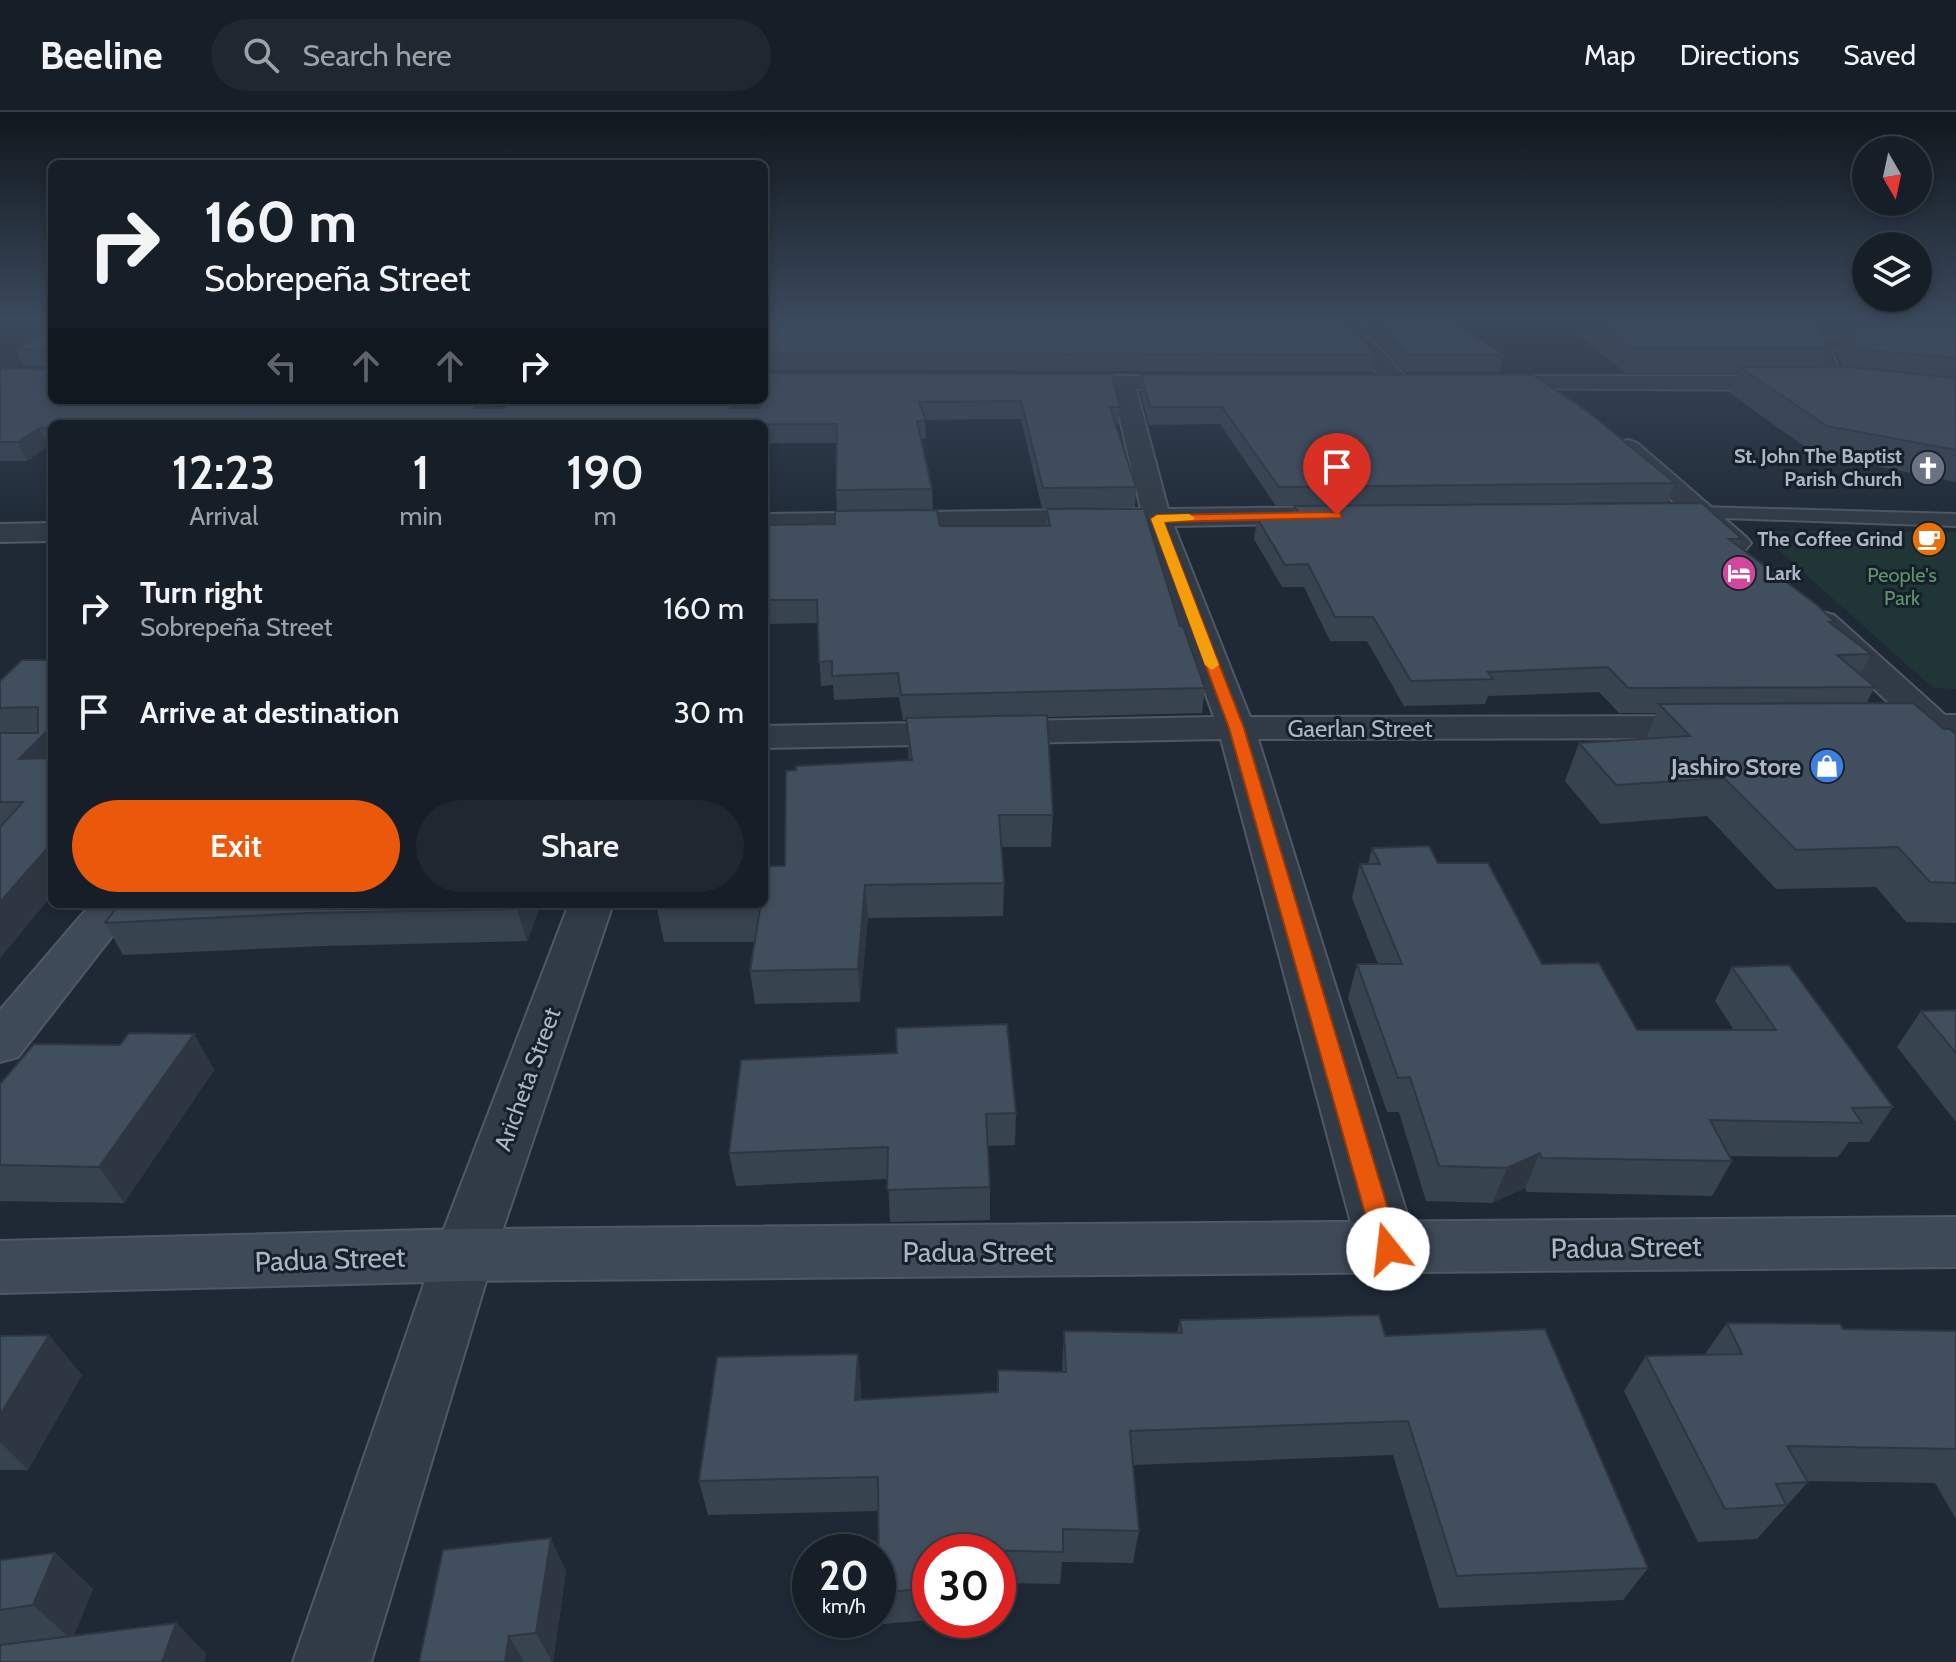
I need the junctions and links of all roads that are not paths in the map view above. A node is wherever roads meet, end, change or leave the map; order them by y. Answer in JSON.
{"nodes":[{"id":1,"x":1125,"y":390,"type":"edge"},
{"id":2,"x":1557,"y":390,"type":"edge"},
{"id":3,"x":1581,"y":409,"type":"edge"},
{"id":4,"x":1613,"y":435,"type":"edge"},
{"id":5,"x":1657,"y":513,"type":"edge"},
{"id":6,"x":1702,"y":513,"type":"junction"},
{"id":7,"x":1379,"y":514,"type":"edge"},
{"id":8,"x":1157,"y":519,"type":"junction"},
{"id":9,"x":1956,"y":520,"type":"edge"},
{"id":10,"x":768,"y":522,"type":"edge"},
{"id":11,"x":48,"y":532,"type":"edge"},
{"id":12,"x":0,"y":533,"type":"edge"},
{"id":13,"x":1761,"y":566,"type":"edge"},
{"id":14,"x":1796,"y":598,"type":"edge"},
{"id":15,"x":1745,"y":727,"type":"edge"},
{"id":16,"x":1841,"y":727,"type":"edge"},
{"id":17,"x":1236,"y":728,"type":"junction"},
{"id":18,"x":1949,"y":732,"type":"edge"},
{"id":19,"x":768,"y":737,"type":"edge"},
{"id":20,"x":112,"y":908,"type":"edge"},
{"id":21,"x":590,"y":908,"type":"edge"},
{"id":22,"x":0,"y":1044,"type":"edge"},
{"id":23,"x":1956,"y":1242,"type":"edge"},
{"id":24,"x":1388,"y":1249,"type":"junction"},
{"id":25,"x":464,"y":1255,"type":"junction"},
{"id":26,"x":0,"y":1267,"type":"edge"},
{"id":27,"x":332,"y":1662,"type":"edge"}],
"edges":[{"from":1,"to":8,"type":"street"},
{"from":2,"to":3,"type":"street"},
{"from":4,"to":6,"type":"street"},
{"from":5,"to":6,"type":"street"},
{"from":6,"to":9,"type":"lane"},
{"from":6,"to":13,"type":"street"},
{"from":7,"to":8,"type":"street"},
{"from":8,"to":10,"type":"street"},
{"from":8,"to":17,"type":"street"},
{"from":11,"to":12,"type":"street"},
{"from":14,"to":18,"type":"street"},
{"from":15,"to":17,"type":"street","name":"Gaerlan Street"},
{"from":16,"to":18,"type":"street"},
{"from":17,"to":19,"type":"street","name":"Gaerlan Street"},
{"from":17,"to":24,"type":"street"},
{"from":20,"to":22,"type":"main road"},
{"from":21,"to":25,"type":"street","name":"Aricheta Street"},
{"from":23,"to":24,"type":"main road","name":"Padua Street"},
{"from":24,"to":25,"type":"main road","name":"Padua Street"},
{"from":25,"to":26,"type":"main road","name":"Padua Street"},
{"from":25,"to":27,"type":"street","name":"Aricheta Street"}]}
